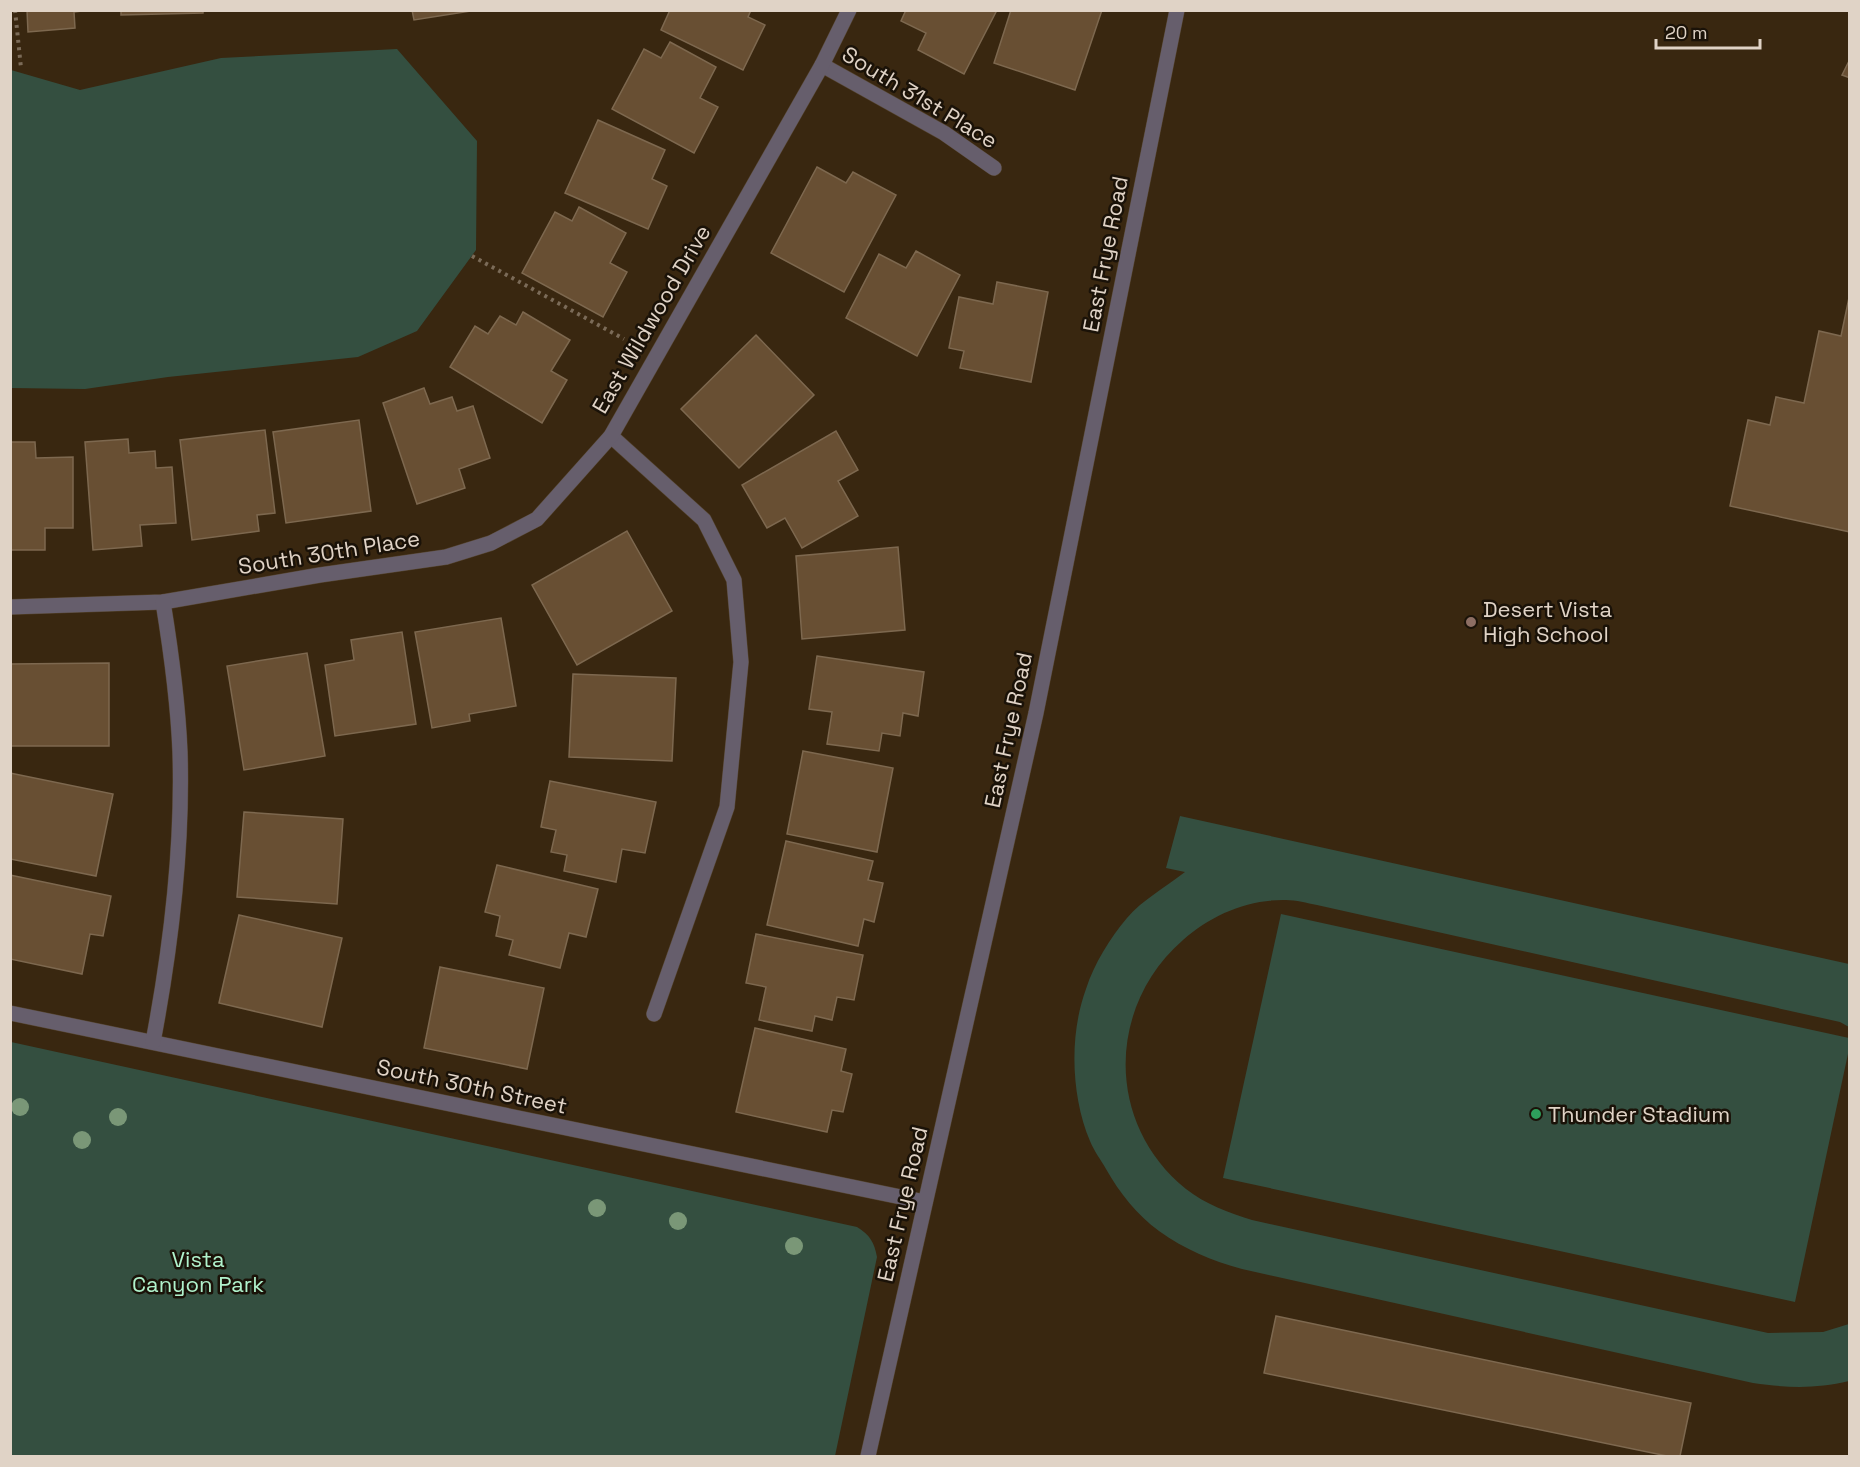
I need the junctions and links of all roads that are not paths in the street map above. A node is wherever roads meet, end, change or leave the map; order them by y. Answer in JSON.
{"nodes":[{"id":1,"x":849,"y":10,"type":"edge"},
{"id":2,"x":1177,"y":10,"type":"edge"},
{"id":3,"x":822,"y":65,"type":"junction"},
{"id":4,"x":994,"y":168,"type":"dead end"},
{"id":5,"x":610,"y":436,"type":"junction"},
{"id":6,"x":163,"y":602,"type":"junction"},
{"id":7,"x":10,"y":607,"type":"edge"},
{"id":8,"x":10,"y":1013,"type":"edge"},
{"id":9,"x":654,"y":1014,"type":"dead end"},
{"id":10,"x":153,"y":1042,"type":"junction"},
{"id":11,"x":925,"y":1202,"type":"junction"},
{"id":12,"x":868,"y":1456,"type":"edge"}],
"edges":[{"from":1,"to":3,"type":"street","name":"East Wildwood Drive"},
{"from":2,"to":11,"type":"street","name":"East Frye Road"},
{"from":3,"to":4,"type":"street","name":"South 31st Place"},
{"from":3,"to":5,"type":"street","name":"East Wildwood Drive"},
{"from":5,"to":6,"type":"street","name":"South 30th Place"},
{"from":5,"to":9,"type":"street","name":"East Wildwood Drive"},
{"from":6,"to":7,"type":"street","name":"South 30th Place"},
{"from":6,"to":10,"type":"street"},
{"from":8,"to":10,"type":"street","name":"South 30th Street"},
{"from":10,"to":11,"type":"street","name":"South 30th Street"},
{"from":11,"to":12,"type":"street","name":"East Frye Road"}]}
